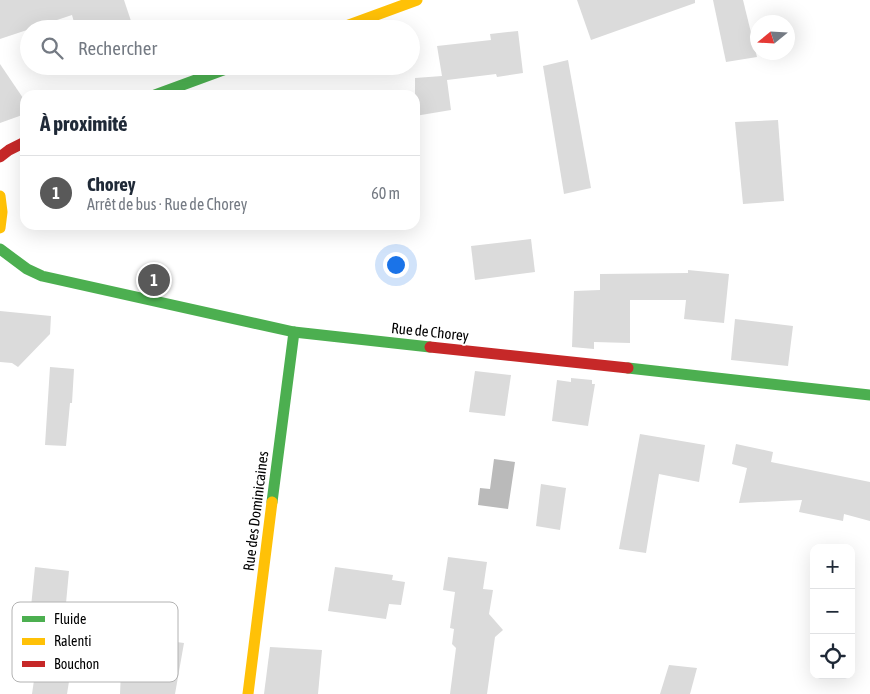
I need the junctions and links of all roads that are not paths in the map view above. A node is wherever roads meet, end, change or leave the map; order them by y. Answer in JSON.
{"nodes":[{"id":1,"x":417,"y":0,"type":"edge"},
{"id":2,"x":363,"y":20,"type":"edge"},
{"id":3,"x":209,"y":75,"type":"edge"},
{"id":4,"x":169,"y":90,"type":"edge"},
{"id":5,"x":20,"y":144,"type":"edge"},
{"id":6,"x":0,"y":157,"type":"edge"},
{"id":7,"x":0,"y":196,"type":"edge"},
{"id":8,"x":0,"y":228,"type":"edge"},
{"id":9,"x":0,"y":249,"type":"edge"},
{"id":10,"x":294,"y":332,"type":"junction"},
{"id":11,"x":870,"y":395,"type":"edge"},
{"id":12,"x":248,"y":694,"type":"edge"}],
"edges":[{"from":1,"to":2,"type":"street"},
{"from":3,"to":4,"type":"street"},
{"from":5,"to":6,"type":"street"},
{"from":7,"to":8,"type":"street"},
{"from":9,"to":10,"type":"street","name":"Rue de Chorey"},
{"from":10,"to":11,"type":"street","name":"Rue de Chorey"},
{"from":10,"to":12,"type":"street","name":"Rue des Dominicaines"}]}
